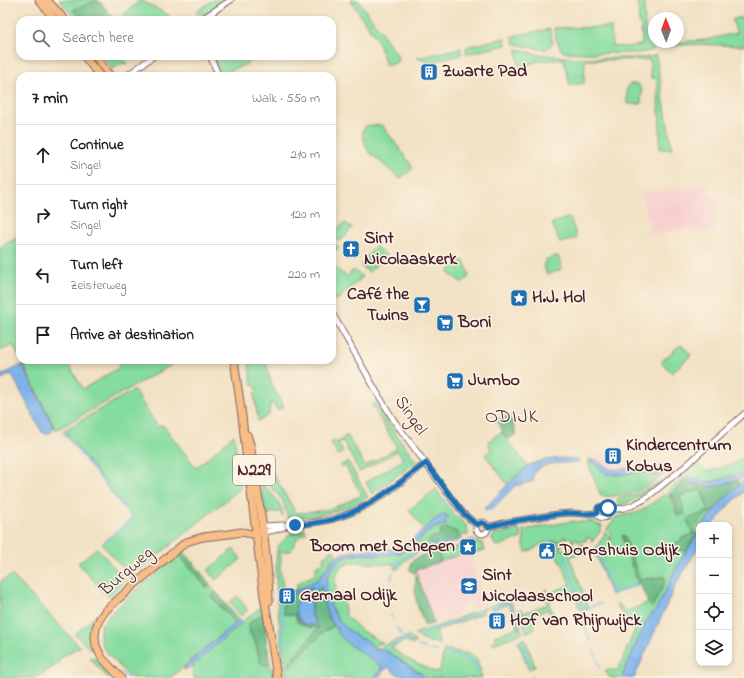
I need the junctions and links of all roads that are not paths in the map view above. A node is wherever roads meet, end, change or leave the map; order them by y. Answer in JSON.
{"nodes":[{"id":1,"x":39,"y":0,"type":"edge"},
{"id":2,"x":47,"y":0,"type":"edge"},
{"id":3,"x":231,"y":0,"type":"edge"},
{"id":4,"x":215,"y":11,"type":"junction"},
{"id":5,"x":52,"y":16,"type":"edge"},
{"id":6,"x":61,"y":16,"type":"edge"},
{"id":7,"x":205,"y":16,"type":"edge"},
{"id":8,"x":211,"y":16,"type":"edge"},
{"id":9,"x":87,"y":60,"type":"edge"},
{"id":10,"x":97,"y":60,"type":"edge"},
{"id":11,"x":148,"y":60,"type":"edge"},
{"id":12,"x":212,"y":60,"type":"edge"},
{"id":13,"x":97,"y":72,"type":"edge"},
{"id":14,"x":107,"y":72,"type":"edge"},
{"id":15,"x":132,"y":72,"type":"edge"},
{"id":16,"x":217,"y":72,"type":"edge"},
{"id":17,"x":336,"y":320,"type":"edge"},
{"id":18,"x":235,"y":364,"type":"edge"},
{"id":19,"x":744,"y":414,"type":"edge"},
{"id":20,"x":426,"y":463,"type":"junction"},
{"id":21,"x":609,"y":510,"type":"junction"},
{"id":22,"x":597,"y":513,"type":"junction"},
{"id":23,"x":477,"y":525,"type":"junction"},
{"id":24,"x":488,"y":527,"type":"junction"},
{"id":25,"x":259,"y":530,"type":"junction"},
{"id":26,"x":122,"y":678,"type":"edge"},
{"id":27,"x":276,"y":678,"type":"edge"}],
"edges":[{"from":1,"to":5,"type":"main road"},
{"from":2,"to":6,"type":"main road"},
{"from":3,"to":4,"type":"street"},
{"from":4,"to":7,"type":"street"},
{"from":4,"to":8,"type":"street"},
{"from":9,"to":13,"type":"main road"},
{"from":10,"to":14,"type":"main road"},
{"from":11,"to":15,"type":"street"},
{"from":12,"to":16,"type":"street"},
{"from":17,"to":20,"type":"street","name":"Singel"},
{"from":18,"to":25,"type":"main road","number":"N229"},
{"from":19,"to":21,"type":"street"},
{"from":20,"to":23,"type":"street","name":"Singel"},
{"from":20,"to":25,"type":"street"},
{"from":21,"to":22,"type":"street"},
{"from":21,"to":22,"type":"street"},
{"from":22,"to":24,"type":"street"},
{"from":23,"to":24,"type":"street"},
{"from":23,"to":24,"type":"street"},
{"from":25,"to":26,"type":"main road","name":"Burgweg"},
{"from":25,"to":27,"type":"main road","number":"N229"}]}
